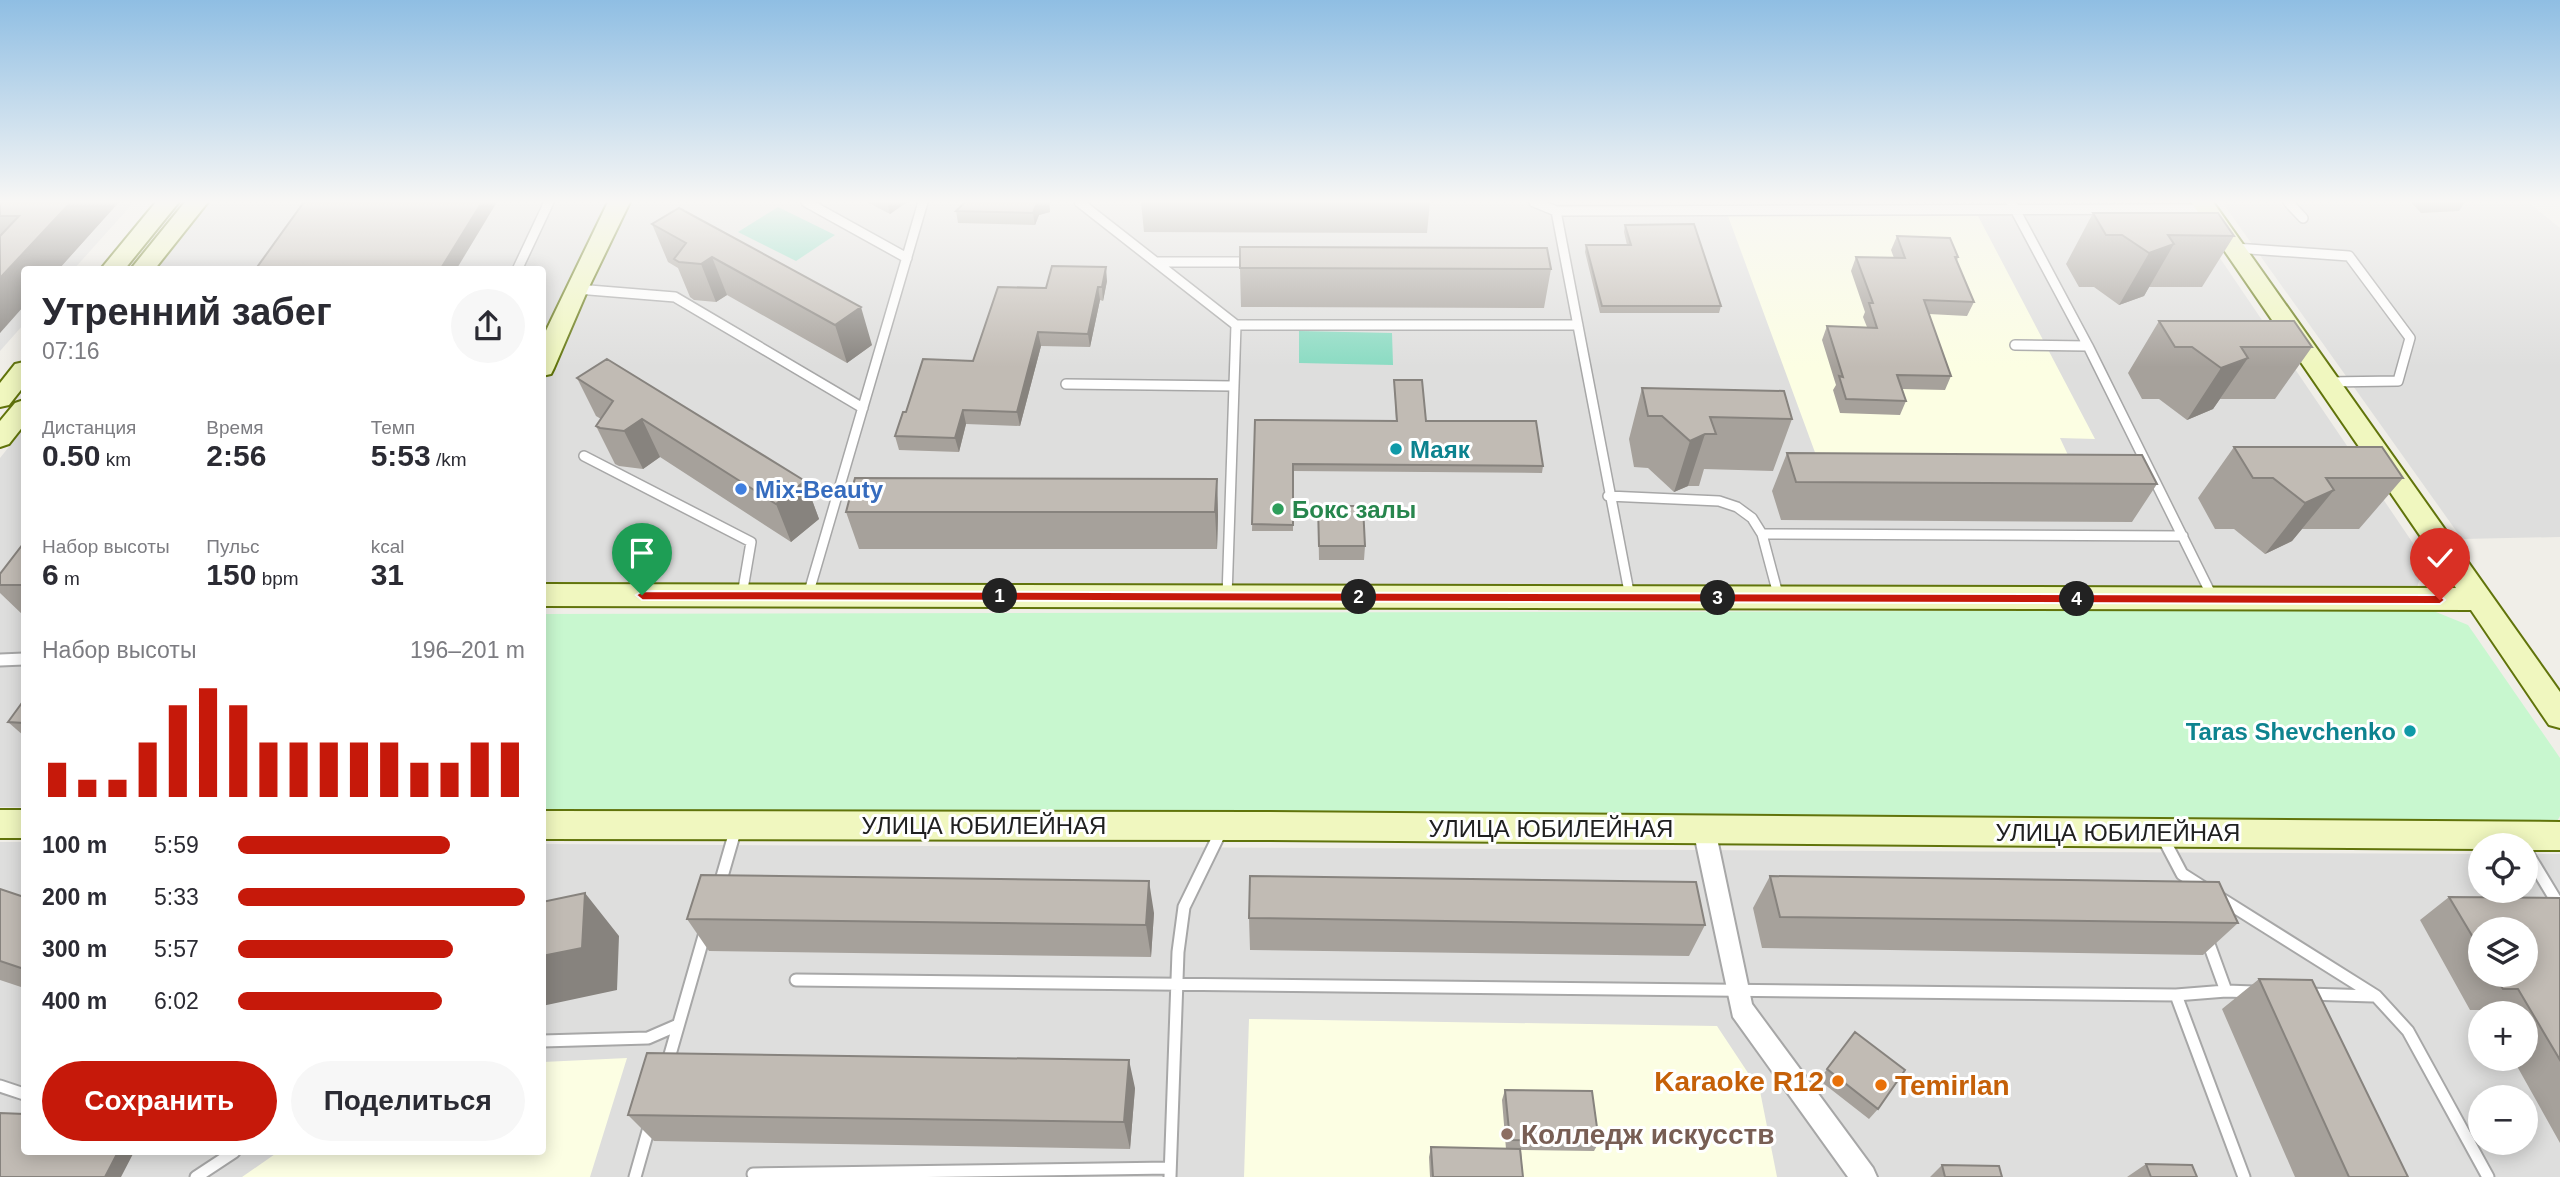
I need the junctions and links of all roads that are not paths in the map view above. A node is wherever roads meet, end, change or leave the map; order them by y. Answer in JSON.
{"nodes":[{"id":1,"x":592,"y":257,"type":"edge"},
{"id":2,"x":1149,"y":257,"type":"edge"},
{"id":3,"x":1565,"y":257,"type":"edge"},
{"id":4,"x":2040,"y":257,"type":"edge"},
{"id":5,"x":2240,"y":257,"type":"edge"},
{"id":6,"x":2350,"y":257,"type":"edge"},
{"id":7,"x":907,"y":258,"type":"edge"},
{"id":8,"x":1262,"y":261,"type":"edge"},
{"id":9,"x":1155,"y":262,"type":"junction"},
{"id":10,"x":576,"y":289,"type":"junction"},
{"id":11,"x":1236,"y":325,"type":"junction"},
{"id":12,"x":1578,"y":326,"type":"junction"},
{"id":13,"x":2015,"y":345,"type":"dead end"},
{"id":14,"x":2088,"y":346,"type":"junction"},
{"id":15,"x":546,"y":357,"type":"edge"},
{"id":16,"x":21,"y":374,"type":"edge"},
{"id":17,"x":2327,"y":382,"type":"junction"},
{"id":18,"x":1066,"y":384,"type":"dead end"},
{"id":19,"x":1233,"y":386,"type":"junction"},
{"id":20,"x":0,"y":399,"type":"edge"},
{"id":21,"x":863,"y":408,"type":"junction"},
{"id":22,"x":21,"y":414,"type":"edge"},
{"id":23,"x":0,"y":438,"type":"edge"},
{"id":24,"x":584,"y":456,"type":"dead end"},
{"id":25,"x":1608,"y":496,"type":"junction"},
{"id":26,"x":1762,"y":534,"type":"junction"},
{"id":27,"x":2183,"y":536,"type":"junction"},
{"id":28,"x":546,"y":595,"type":"edge"},
{"id":29,"x":741,"y":596,"type":"junction"},
{"id":30,"x":808,"y":596,"type":"junction"},
{"id":31,"x":1227,"y":597,"type":"junction"},
{"id":32,"x":1630,"y":598,"type":"junction"},
{"id":33,"x":1779,"y":598,"type":"junction"},
{"id":34,"x":2213,"y":599,"type":"junction"},
{"id":35,"x":2478,"y":599,"type":"junction"},
{"id":36,"x":21,"y":659,"type":"edge"},
{"id":37,"x":0,"y":660,"type":"edge"},
{"id":38,"x":2560,"y":716,"type":"edge"},
{"id":39,"x":0,"y":824,"type":"edge"},
{"id":40,"x":21,"y":824,"type":"edge"},
{"id":41,"x":546,"y":825,"type":"edge"},
{"id":42,"x":737,"y":825,"type":"junction"},
{"id":43,"x":1224,"y":825,"type":"junction"},
{"id":44,"x":1704,"y":829,"type":"junction"},
{"id":45,"x":2160,"y":832,"type":"junction"},
{"id":46,"x":2560,"y":836,"type":"edge"},
{"id":47,"x":2538,"y":840,"type":"edge"},
{"id":48,"x":2468,"y":841,"type":"edge"},
{"id":49,"x":2538,"y":870,"type":"edge"},
{"id":50,"x":2182,"y":874,"type":"junction"},
{"id":51,"x":2192,"y":900,"type":"edge"},
{"id":52,"x":713,"y":905,"type":"edge"},
{"id":53,"x":2560,"y":907,"type":"edge"},
{"id":54,"x":709,"y":918,"type":"edge"},
{"id":55,"x":2202,"y":926,"type":"edge"},
{"id":56,"x":796,"y":980,"type":"dead end"},
{"id":57,"x":1179,"y":982,"type":"junction"},
{"id":58,"x":1737,"y":991,"type":"junction"},
{"id":59,"x":2227,"y":991,"type":"junction"},
{"id":60,"x":2267,"y":992,"type":"edge"},
{"id":61,"x":2294,"y":993,"type":"edge"},
{"id":62,"x":2176,"y":995,"type":"junction"},
{"id":63,"x":2376,"y":996,"type":"junction"},
{"id":64,"x":678,"y":1025,"type":"junction"},
{"id":65,"x":546,"y":1041,"type":"edge"},
{"id":66,"x":664,"y":1075,"type":"edge"},
{"id":67,"x":0,"y":1086,"type":"edge"},
{"id":68,"x":21,"y":1093,"type":"edge"},
{"id":69,"x":653,"y":1114,"type":"edge"},
{"id":70,"x":229,"y":1155,"type":"edge"},
{"id":71,"x":1170,"y":1173,"type":"edge"},
{"id":72,"x":753,"y":1174,"type":"dead end"},
{"id":73,"x":196,"y":1177,"type":"edge"},
{"id":74,"x":635,"y":1177,"type":"edge"},
{"id":75,"x":1864,"y":1177,"type":"edge"},
{"id":76,"x":2244,"y":1177,"type":"edge"},
{"id":77,"x":2488,"y":1177,"type":"edge"}],
"edges":[{"from":1,"to":10,"type":"street"},
{"from":2,"to":9,"type":"lane"},
{"from":3,"to":12,"type":"lane"},
{"from":4,"to":14,"type":"lane"},
{"from":5,"to":17,"type":"street"},
{"from":6,"to":17,"type":"lane"},
{"from":7,"to":21,"type":"lane"},
{"from":8,"to":9,"type":"lane"},
{"from":9,"to":11,"type":"lane"},
{"from":10,"to":15,"type":"street"},
{"from":10,"to":21,"type":"lane"},
{"from":11,"to":12,"type":"lane"},
{"from":11,"to":19,"type":"lane"},
{"from":12,"to":25,"type":"lane"},
{"from":13,"to":14,"type":"lane"},
{"from":14,"to":27,"type":"lane"},
{"from":16,"to":20,"type":"street"},
{"from":17,"to":35,"type":"street"},
{"from":18,"to":19,"type":"lane"},
{"from":19,"to":31,"type":"lane"},
{"from":21,"to":30,"type":"lane"},
{"from":22,"to":23,"type":"street"},
{"from":24,"to":29,"type":"lane"},
{"from":25,"to":26,"type":"lane"},
{"from":25,"to":32,"type":"lane"},
{"from":26,"to":27,"type":"lane"},
{"from":26,"to":33,"type":"lane"},
{"from":27,"to":34,"type":"lane"},
{"from":28,"to":29,"type":"street"},
{"from":29,"to":30,"type":"street"},
{"from":30,"to":31,"type":"street"},
{"from":31,"to":32,"type":"street"},
{"from":32,"to":33,"type":"street"},
{"from":33,"to":34,"type":"street"},
{"from":34,"to":35,"type":"street"},
{"from":35,"to":38,"type":"street"},
{"from":36,"to":37,"type":"lane"},
{"from":39,"to":40,"type":"street"},
{"from":41,"to":42,"type":"street","name":"УЛИЦА ЮБИЛЕЙНАЯ"},
{"from":42,"to":43,"type":"street","name":"УЛИЦА ЮБИЛЕЙНАЯ"},
{"from":42,"to":52,"type":"lane"},
{"from":43,"to":44,"type":"street","name":"УЛИЦА ЮБИЛЕЙНАЯ"},
{"from":43,"to":57,"type":"lane"},
{"from":44,"to":45,"type":"street","name":"УЛИЦА ЮБИЛЕЙНАЯ"},
{"from":44,"to":58,"type":"street"},
{"from":45,"to":48,"type":"street","name":"УЛИЦА ЮБИЛЕЙНАЯ"},
{"from":45,"to":50,"type":"lane"},
{"from":46,"to":47,"type":"street","name":"УЛИЦА ЮБИЛЕЙНАЯ"},
{"from":49,"to":53,"type":"lane"},
{"from":50,"to":51,"type":"lane"},
{"from":50,"to":63,"type":"lane"},
{"from":54,"to":64,"type":"lane"},
{"from":55,"to":59,"type":"lane"},
{"from":56,"to":57,"type":"lane"},
{"from":57,"to":58,"type":"lane"},
{"from":57,"to":71,"type":"lane"},
{"from":58,"to":62,"type":"lane"},
{"from":58,"to":75,"type":"street"},
{"from":59,"to":60,"type":"lane"},
{"from":59,"to":62,"type":"lane"},
{"from":61,"to":63,"type":"lane"},
{"from":62,"to":76,"type":"lane"},
{"from":63,"to":77,"type":"lane"},
{"from":64,"to":65,"type":"lane"},
{"from":64,"to":66,"type":"lane"},
{"from":67,"to":68,"type":"lane"},
{"from":69,"to":74,"type":"lane"},
{"from":70,"to":73,"type":"lane"},
{"from":71,"to":72,"type":"lane"}]}
